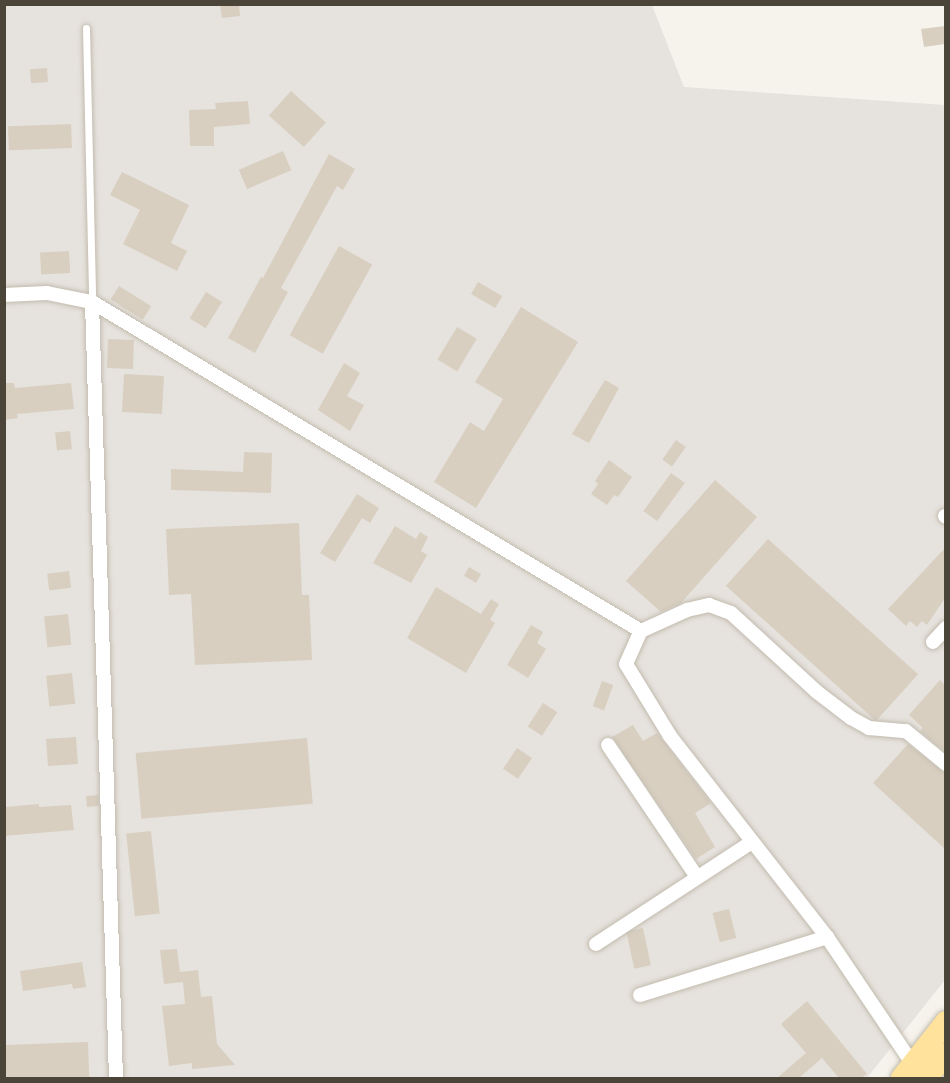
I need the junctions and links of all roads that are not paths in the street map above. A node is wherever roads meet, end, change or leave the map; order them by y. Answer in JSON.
{"nodes":[{"id":1,"x":86,"y":28,"type":"dead end"},
{"id":2,"x":4,"y":295,"type":"edge"},
{"id":3,"x":92,"y":302,"type":"junction"},
{"id":4,"x":945,"y":628,"type":"edge"},
{"id":5,"x":641,"y":631,"type":"junction"},
{"id":6,"x":933,"y":642,"type":"dead end"},
{"id":7,"x":608,"y":745,"type":"dead end"},
{"id":8,"x":945,"y":764,"type":"edge"},
{"id":9,"x":752,"y":842,"type":"junction"},
{"id":10,"x":697,"y":877,"type":"junction"},
{"id":11,"x":827,"y":937,"type":"junction"},
{"id":12,"x":596,"y":944,"type":"dead end"},
{"id":13,"x":640,"y":994,"type":"dead end"},
{"id":14,"x":945,"y":1022,"type":"edge"},
{"id":15,"x":945,"y":1054,"type":"edge"},
{"id":16,"x":916,"y":1075,"type":"edge"},
{"id":17,"x":116,"y":1078,"type":"edge"}],
"edges":[{"from":1,"to":3,"type":"lane"},
{"from":2,"to":3,"type":"street"},
{"from":3,"to":5,"type":"street"},
{"from":3,"to":17,"type":"street"},
{"from":4,"to":6,"type":"street"},
{"from":5,"to":8,"type":"street"},
{"from":5,"to":9,"type":"street"},
{"from":7,"to":10,"type":"street"},
{"from":9,"to":10,"type":"street"},
{"from":9,"to":11,"type":"street"},
{"from":10,"to":12,"type":"street"},
{"from":11,"to":13,"type":"street"},
{"from":11,"to":16,"type":"street"},
{"from":14,"to":16,"type":"main road"},
{"from":15,"to":16,"type":"main road"}]}
